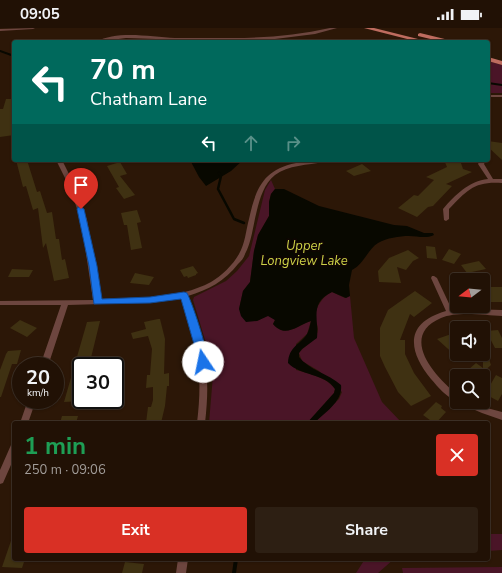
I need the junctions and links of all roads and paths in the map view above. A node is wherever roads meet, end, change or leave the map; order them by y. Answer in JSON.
{"nodes":[{"id":1,"x":33,"y":28,"type":"edge"},
{"id":2,"x":335,"y":28,"type":"edge"},
{"id":3,"x":367,"y":28,"type":"edge"},
{"id":4,"x":392,"y":28,"type":"edge"},
{"id":5,"x":0,"y":30,"type":"edge"},
{"id":6,"x":110,"y":40,"type":"edge"},
{"id":7,"x":419,"y":40,"type":"edge"},
{"id":8,"x":443,"y":40,"type":"edge"},
{"id":9,"x":490,"y":53,"type":"edge"},
{"id":10,"x":502,"y":56,"type":"edge"},
{"id":11,"x":490,"y":60,"type":"edge"},
{"id":12,"x":502,"y":63,"type":"edge"},
{"id":13,"x":490,"y":96,"type":"edge"},
{"id":14,"x":502,"y":96,"type":"edge"},
{"id":15,"x":60,"y":162,"type":"edge"},
{"id":16,"x":314,"y":162,"type":"edge"},
{"id":17,"x":482,"y":162,"type":"edge"},
{"id":18,"x":491,"y":180,"type":"junction"},
{"id":19,"x":502,"y":181,"type":"edge"},
{"id":20,"x":446,"y":220,"type":"dead end"},
{"id":21,"x":434,"y":278,"type":"dead end"},
{"id":22,"x":184,"y":295,"type":"junction"},
{"id":23,"x":97,"y":302,"type":"junction"},
{"id":24,"x":0,"y":303,"type":"edge"},
{"id":25,"x":65,"y":304,"type":"junction"},
{"id":26,"x":450,"y":313,"type":"joint"},
{"id":27,"x":490,"y":313,"type":"edge"},
{"id":28,"x":502,"y":313,"type":"edge"},
{"id":29,"x":47,"y":357,"type":"edge"},
{"id":30,"x":450,"y":392,"type":"edge"},
{"id":31,"x":29,"y":409,"type":"edge"},
{"id":32,"x":479,"y":409,"type":"edge"},
{"id":33,"x":502,"y":416,"type":"edge"},
{"id":34,"x":25,"y":421,"type":"edge"},
{"id":35,"x":201,"y":421,"type":"edge"},
{"id":36,"x":12,"y":453,"type":"edge"},
{"id":37,"x":0,"y":480,"type":"edge"},
{"id":38,"x":183,"y":561,"type":"edge"},
{"id":39,"x":181,"y":573,"type":"edge"}],
"edges":[{"from":1,"to":5,"type":"street"},
{"from":2,"to":6,"type":"street"},
{"from":3,"to":7,"type":"main road"},
{"from":4,"to":8,"type":"main road"},
{"from":9,"to":10,"type":"main road"},
{"from":11,"to":12,"type":"main road"},
{"from":13,"to":14,"type":"street"},
{"from":15,"to":23,"type":"street"},
{"from":16,"to":22,"type":"street"},
{"from":17,"to":18,"type":"street"},
{"from":18,"to":19,"type":"street"},
{"from":18,"to":20,"type":"street"},
{"from":21,"to":26,"type":"street"},
{"from":22,"to":23,"type":"street"},
{"from":22,"to":35,"type":"street"},
{"from":23,"to":25,"type":"street"},
{"from":24,"to":25,"type":"street"},
{"from":25,"to":29,"type":"street"},
{"from":26,"to":30,"type":"street"},
{"from":27,"to":28,"type":"street"},
{"from":31,"to":34,"type":"street"},
{"from":32,"to":33,"type":"street"},
{"from":36,"to":37,"type":"street"},
{"from":38,"to":39,"type":"street"}]}
